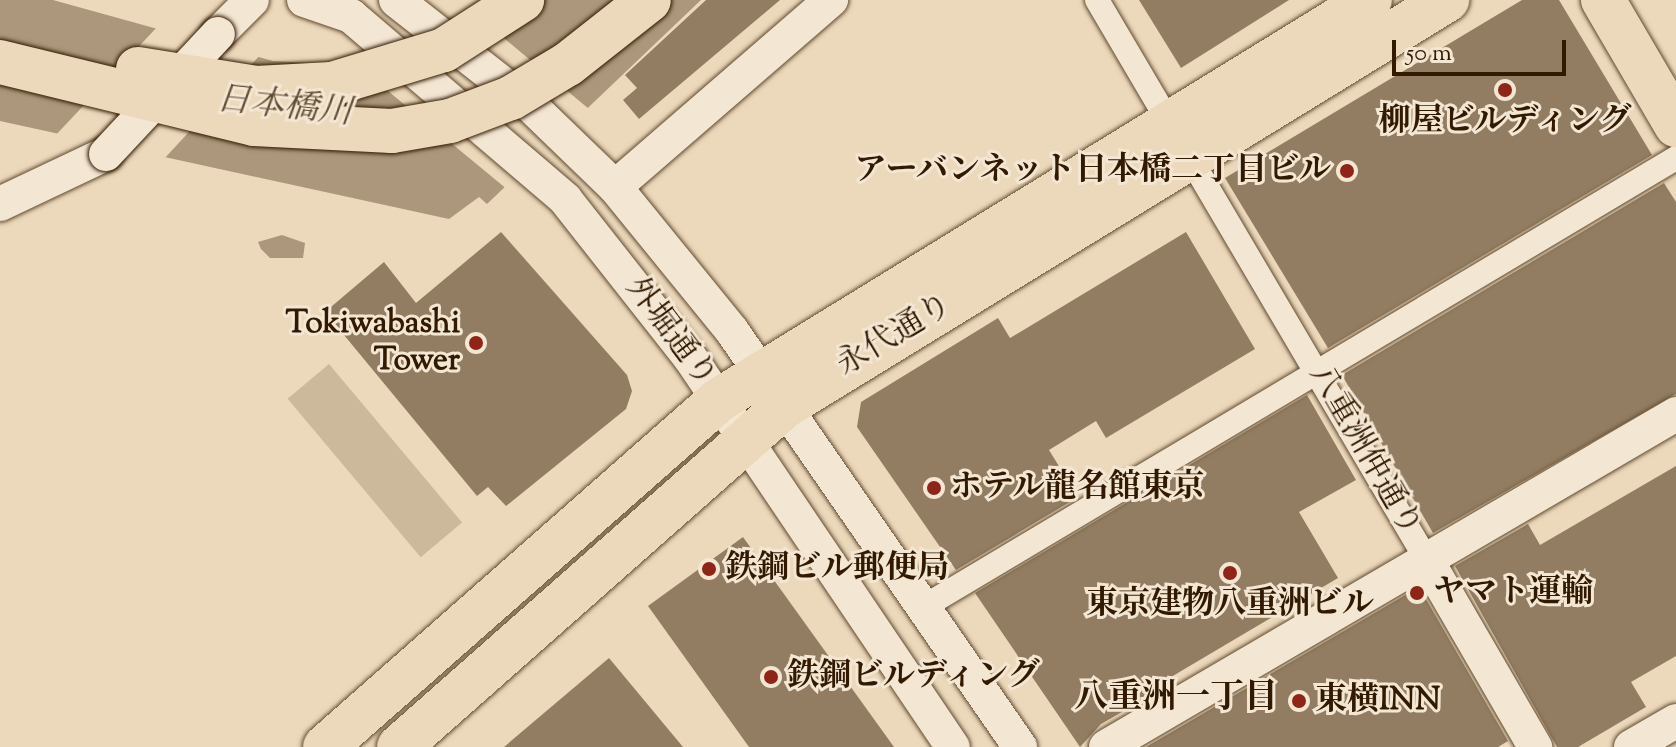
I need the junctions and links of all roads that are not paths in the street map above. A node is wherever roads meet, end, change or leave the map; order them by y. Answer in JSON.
{"nodes":[{"id":1,"x":252,"y":0,"type":"edge"},
{"id":2,"x":304,"y":0,"type":"edge"},
{"id":3,"x":522,"y":0,"type":"edge"},
{"id":4,"x":649,"y":0,"type":"edge"},
{"id":5,"x":831,"y":0,"type":"edge"},
{"id":6,"x":1097,"y":0,"type":"edge"},
{"id":7,"x":1370,"y":0,"type":"edge"},
{"id":8,"x":1447,"y":0,"type":"edge"},
{"id":9,"x":1603,"y":0,"type":"edge"},
{"id":10,"x":1633,"y":0,"type":"edge"},
{"id":11,"x":412,"y":5,"type":"edge"},
{"id":12,"x":0,"y":35,"type":"edge"},
{"id":13,"x":0,"y":62,"type":"edge"},
{"id":14,"x":1676,"y":77,"type":"edge"},
{"id":15,"x":1676,"y":125,"type":"edge"},
{"id":16,"x":1179,"y":140,"type":"junction"},
{"id":17,"x":1676,"y":158,"type":"edge"},
{"id":18,"x":615,"y":187,"type":"junction"},
{"id":19,"x":0,"y":204,"type":"edge"},
{"id":20,"x":760,"y":371,"type":"junction"},
{"id":21,"x":1318,"y":372,"type":"junction"},
{"id":22,"x":719,"y":400,"type":"junction"},
{"id":23,"x":785,"y":406,"type":"junction"},
{"id":24,"x":1676,"y":414,"type":"edge"},
{"id":25,"x":744,"y":438,"type":"junction"},
{"id":26,"x":1425,"y":557,"type":"junction"},
{"id":27,"x":925,"y":606,"type":"junction"},
{"id":28,"x":1676,"y":721,"type":"edge"},
{"id":29,"x":325,"y":747,"type":"edge"},
{"id":30,"x":399,"y":747,"type":"edge"},
{"id":31,"x":953,"y":747,"type":"edge"},
{"id":32,"x":1020,"y":747,"type":"edge"},
{"id":33,"x":1106,"y":747,"type":"edge"},
{"id":34,"x":1535,"y":747,"type":"edge"},
{"id":35,"x":1631,"y":747,"type":"edge"}],
"edges":[{"from":1,"to":19,"type":"main road","bridge":true},
{"from":2,"to":22,"type":"main road","name":"外堀通り","bridge":true},
{"from":3,"to":12,"type":"highway","bridge":true},
{"from":4,"to":13,"type":"highway","bridge":true},
{"from":5,"to":18,"type":"main road"},
{"from":6,"to":16,"type":"street","name":"八重洲仲通り"},
{"from":7,"to":16,"type":"highway","name":"永代通り"},
{"from":8,"to":16,"type":"highway","name":"永代通り"},
{"from":9,"to":15,"type":"highway"},
{"from":10,"to":14,"type":"highway"},
{"from":11,"to":18,"type":"main road","name":"外堀通り","bridge":true},
{"from":16,"to":20,"type":"highway","name":"永代通り"},
{"from":16,"to":21,"type":"street","name":"八重洲仲通り"},
{"from":16,"to":23,"type":"highway","name":"永代通り"},
{"from":17,"to":21,"type":"street"},
{"from":18,"to":20,"type":"main road","name":"外堀通り"},
{"from":20,"to":22,"type":"highway","name":"永代通り"},
{"from":20,"to":23,"type":"main road","name":"外堀通り"},
{"from":21,"to":26,"type":"street","name":"八重洲仲通り"},
{"from":21,"to":27,"type":"street"},
{"from":22,"to":25,"type":"main road","name":"外堀通り"},
{"from":22,"to":29,"type":"highway","name":"永代通り"},
{"from":23,"to":25,"type":"highway","name":"永代通り"},
{"from":23,"to":27,"type":"main road","name":"外堀通り"},
{"from":24,"to":26,"type":"main road"},
{"from":25,"to":30,"type":"highway","name":"永代通り"},
{"from":25,"to":31,"type":"main road","name":"外堀通り"},
{"from":26,"to":33,"type":"main road"},
{"from":26,"to":34,"type":"main road","name":"八重洲仲通り"},
{"from":27,"to":32,"type":"main road","name":"外堀通り"},
{"from":28,"to":35,"type":"main road"}]}
